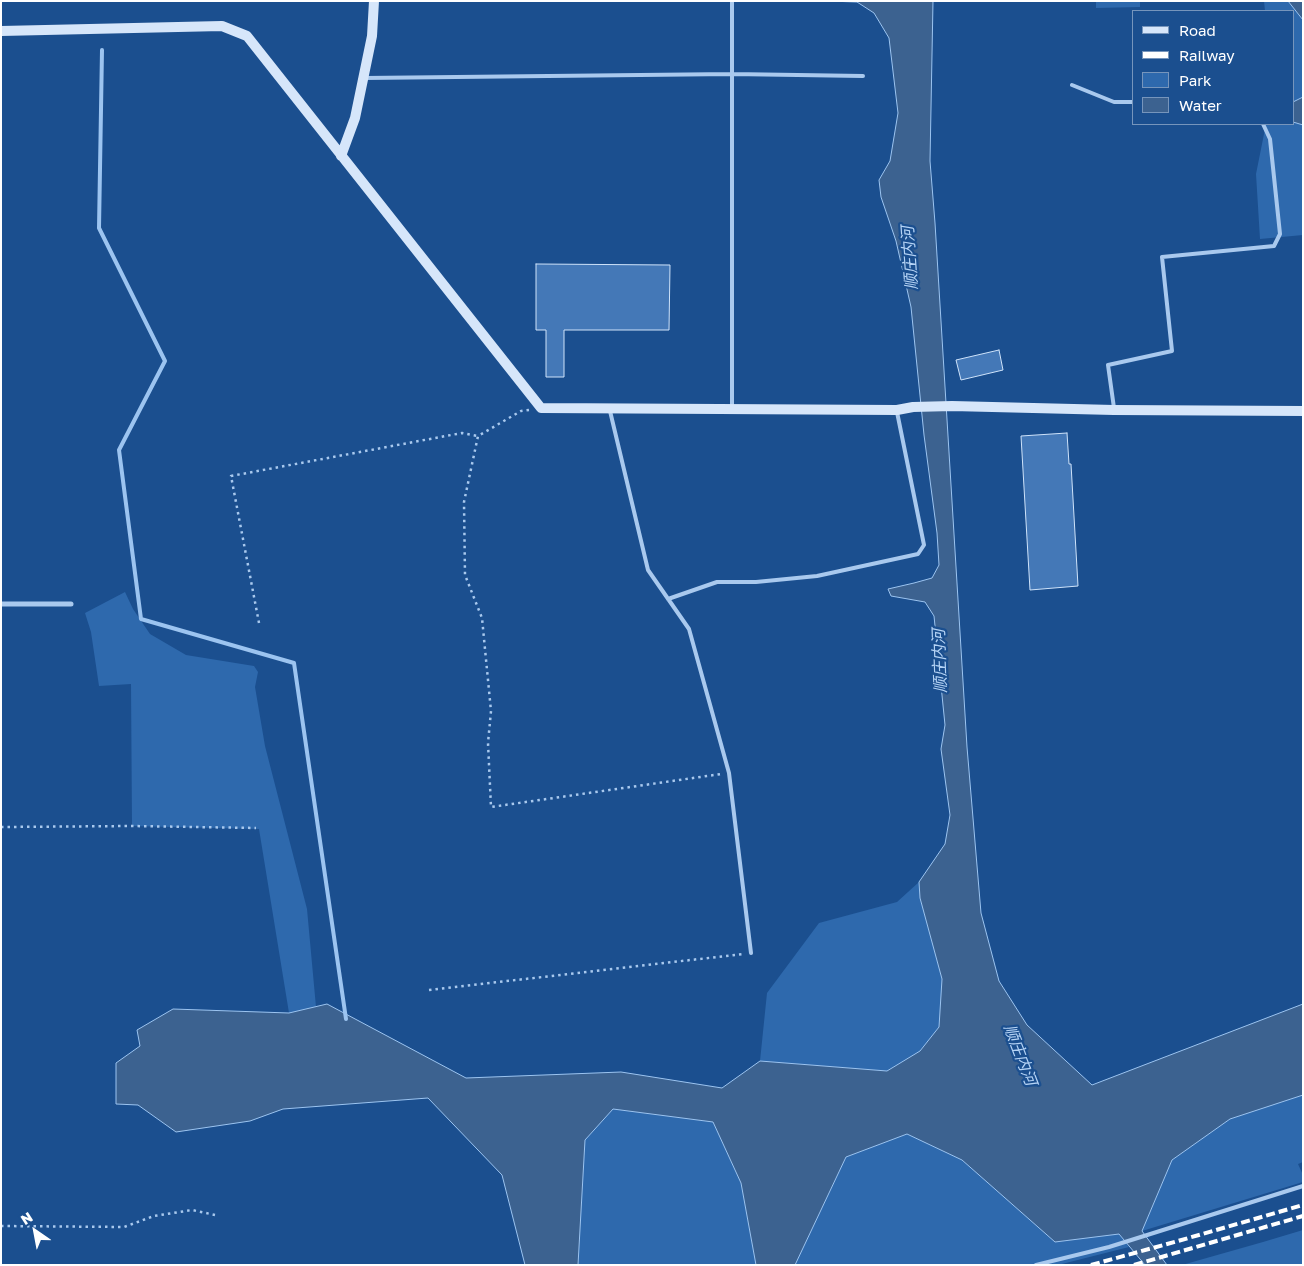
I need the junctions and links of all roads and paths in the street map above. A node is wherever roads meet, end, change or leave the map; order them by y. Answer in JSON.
{"nodes":[{"id":1,"x":374,"y":1,"type":"edge"},
{"id":2,"x":732,"y":1,"type":"edge"},
{"id":3,"x":1,"y":31,"type":"edge"},
{"id":4,"x":732,"y":74,"type":"junction"},
{"id":5,"x":863,"y":76,"type":"dead end"},
{"id":6,"x":364,"y":78,"type":"junction"},
{"id":7,"x":1072,"y":85,"type":"dead end"},
{"id":8,"x":1132,"y":102,"type":"edge"},
{"id":9,"x":1263,"y":125,"type":"edge"},
{"id":10,"x":341,"y":156,"type":"junction"},
{"id":11,"x":541,"y":408,"type":"junction"},
{"id":12,"x":610,"y":408,"type":"junction"},
{"id":13,"x":732,"y":409,"type":"junction"},
{"id":14,"x":897,"y":410,"type":"junction"},
{"id":15,"x":1114,"y":410,"type":"junction"},
{"id":16,"x":1303,"y":411,"type":"edge"},
{"id":17,"x":478,"y":436,"type":"junction"},
{"id":18,"x":668,"y":599,"type":"junction"},
{"id":19,"x":1,"y":604,"type":"edge"},
{"id":20,"x":71,"y":604,"type":"dead end"},
{"id":21,"x":259,"y":623,"type":"dead end"},
{"id":22,"x":729,"y":773,"type":"junction"},
{"id":23,"x":1,"y":827,"type":"edge"},
{"id":24,"x":256,"y":828,"type":"dead end"},
{"id":25,"x":751,"y":953,"type":"joint"},
{"id":26,"x":429,"y":990,"type":"dead end"},
{"id":27,"x":1303,"y":1186,"type":"edge"},
{"id":28,"x":215,"y":1215,"type":"dead end"},
{"id":29,"x":1,"y":1226,"type":"edge"},
{"id":30,"x":1036,"y":1265,"type":"edge"}],
"edges":[{"from":1,"to":6,"type":"street"},
{"from":2,"to":4,"type":"lane"},
{"from":3,"to":10,"type":"street"},
{"from":4,"to":5,"type":"lane"},
{"from":4,"to":6,"type":"lane"},
{"from":4,"to":13,"type":"lane"},
{"from":6,"to":10,"type":"street"},
{"from":7,"to":8,"type":"lane"},
{"from":9,"to":15,"type":"lane"},
{"from":10,"to":11,"type":"street"},
{"from":11,"to":12,"type":"street"},
{"from":11,"to":17,"type":"path"},
{"from":12,"to":13,"type":"street"},
{"from":12,"to":18,"type":"lane"},
{"from":13,"to":14,"type":"street"},
{"from":14,"to":15,"type":"street"},
{"from":14,"to":18,"type":"lane"},
{"from":15,"to":16,"type":"street"},
{"from":17,"to":21,"type":"path"},
{"from":17,"to":22,"type":"path"},
{"from":18,"to":22,"type":"lane"},
{"from":19,"to":20,"type":"street"},
{"from":22,"to":25,"type":"lane"},
{"from":23,"to":24,"type":"path"},
{"from":25,"to":26,"type":"path"},
{"from":27,"to":30,"type":"lane"},
{"from":28,"to":29,"type":"path"}]}
